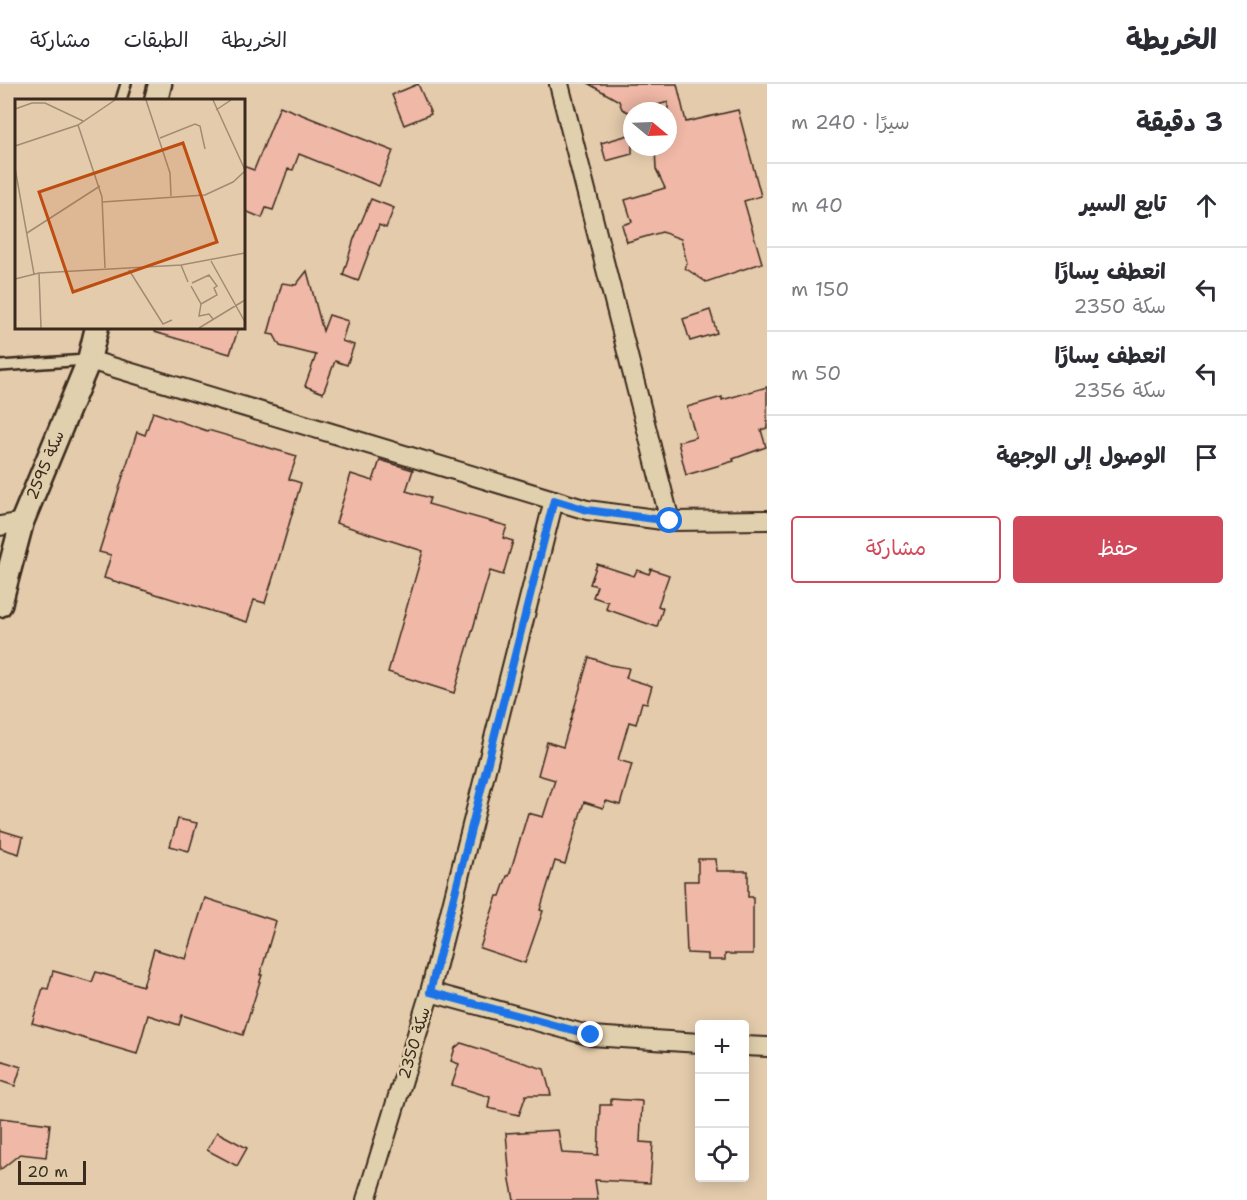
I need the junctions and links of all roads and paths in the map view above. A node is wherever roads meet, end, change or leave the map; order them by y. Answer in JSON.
{"nodes":[{"id":1,"x":126,"y":84,"type":"edge"},
{"id":2,"x":160,"y":84,"type":"edge"},
{"id":3,"x":559,"y":84,"type":"edge"},
{"id":4,"x":121,"y":99,"type":"edge"},
{"id":5,"x":156,"y":99,"type":"edge"},
{"id":6,"x":97,"y":328,"type":"edge"},
{"id":7,"x":89,"y":360,"type":"junction"},
{"id":8,"x":0,"y":366,"type":"edge"},
{"id":9,"x":554,"y":500,"type":"junction"},
{"id":10,"x":767,"y":520,"type":"edge"},
{"id":11,"x":670,"y":521,"type":"junction"},
{"id":12,"x":11,"y":524,"type":"edge"},
{"id":13,"x":0,"y":605,"type":"edge"},
{"id":14,"x":430,"y":992,"type":"junction"},
{"id":15,"x":695,"y":1043,"type":"edge"},
{"id":16,"x":749,"y":1046,"type":"edge"},
{"id":17,"x":767,"y":1047,"type":"edge"},
{"id":18,"x":366,"y":1200,"type":"edge"}],
"edges":[{"from":1,"to":4,"type":"lane"},
{"from":2,"to":5,"type":"street"},
{"from":3,"to":11,"type":"street"},
{"from":6,"to":7,"type":"street","name":"سكة 2595"},
{"from":7,"to":8,"type":"lane"},
{"from":7,"to":9,"type":"street"},
{"from":7,"to":12,"type":"street","name":"سكة 2595"},
{"from":9,"to":11,"type":"street"},
{"from":9,"to":14,"type":"street","name":"سكة 2350"},
{"from":10,"to":11,"type":"street"},
{"from":12,"to":13,"type":"street","name":"سكة 2595"},
{"from":14,"to":15,"type":"street"},
{"from":14,"to":18,"type":"street","name":"سكة 2350"},
{"from":16,"to":17,"type":"street"}]}
